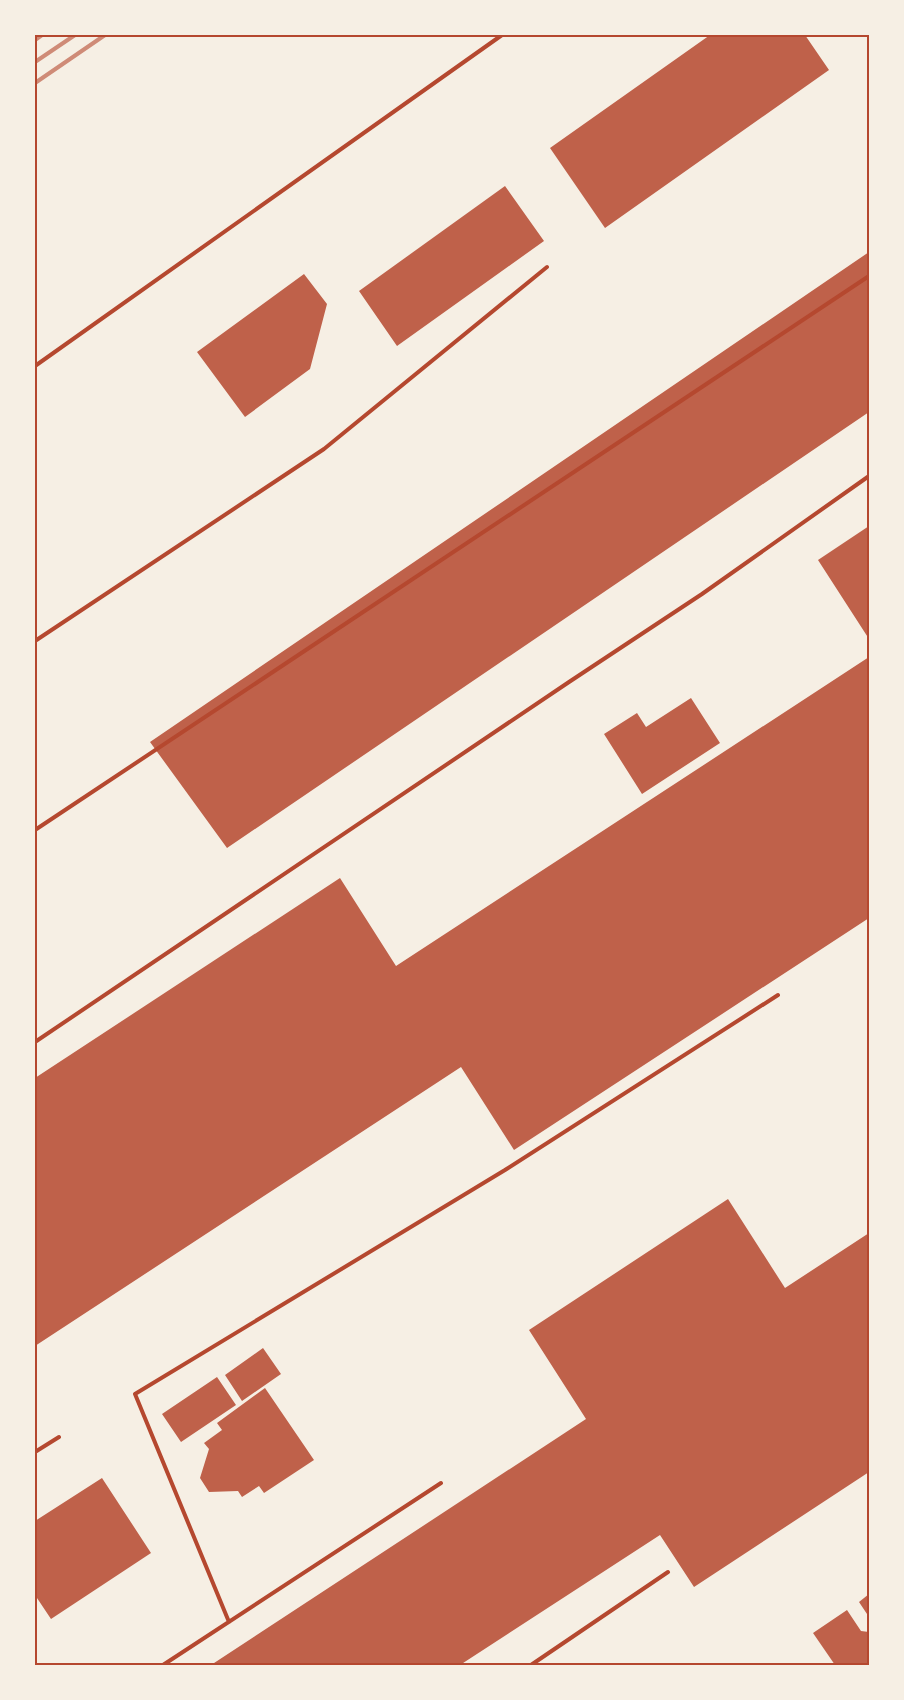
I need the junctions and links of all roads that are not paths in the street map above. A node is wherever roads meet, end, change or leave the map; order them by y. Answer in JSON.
{"nodes":[{"id":1,"x":502,"y":35,"type":"edge"},
{"id":2,"x":547,"y":267,"type":"dead end"},
{"id":3,"x":869,"y":276,"type":"edge"},
{"id":4,"x":35,"y":366,"type":"edge"},
{"id":5,"x":869,"y":476,"type":"edge"},
{"id":6,"x":35,"y":641,"type":"edge"},
{"id":7,"x":35,"y":830,"type":"edge"},
{"id":8,"x":778,"y":995,"type":"dead end"},
{"id":9,"x":35,"y":1042,"type":"edge"},
{"id":10,"x":59,"y":1437,"type":"dead end"},
{"id":11,"x":35,"y":1452,"type":"edge"},
{"id":12,"x":441,"y":1483,"type":"dead end"},
{"id":13,"x":668,"y":1572,"type":"dead end"},
{"id":14,"x":229,"y":1622,"type":"junction"},
{"id":15,"x":163,"y":1665,"type":"edge"},
{"id":16,"x":531,"y":1665,"type":"edge"}],
"edges":[{"from":1,"to":4,"type":"lane"},
{"from":2,"to":6,"type":"lane"},
{"from":3,"to":7,"type":"lane"},
{"from":5,"to":9,"type":"lane"},
{"from":8,"to":14,"type":"lane"},
{"from":10,"to":11,"type":"lane"},
{"from":12,"to":14,"type":"lane"},
{"from":13,"to":16,"type":"lane"},
{"from":14,"to":15,"type":"lane"}]}
